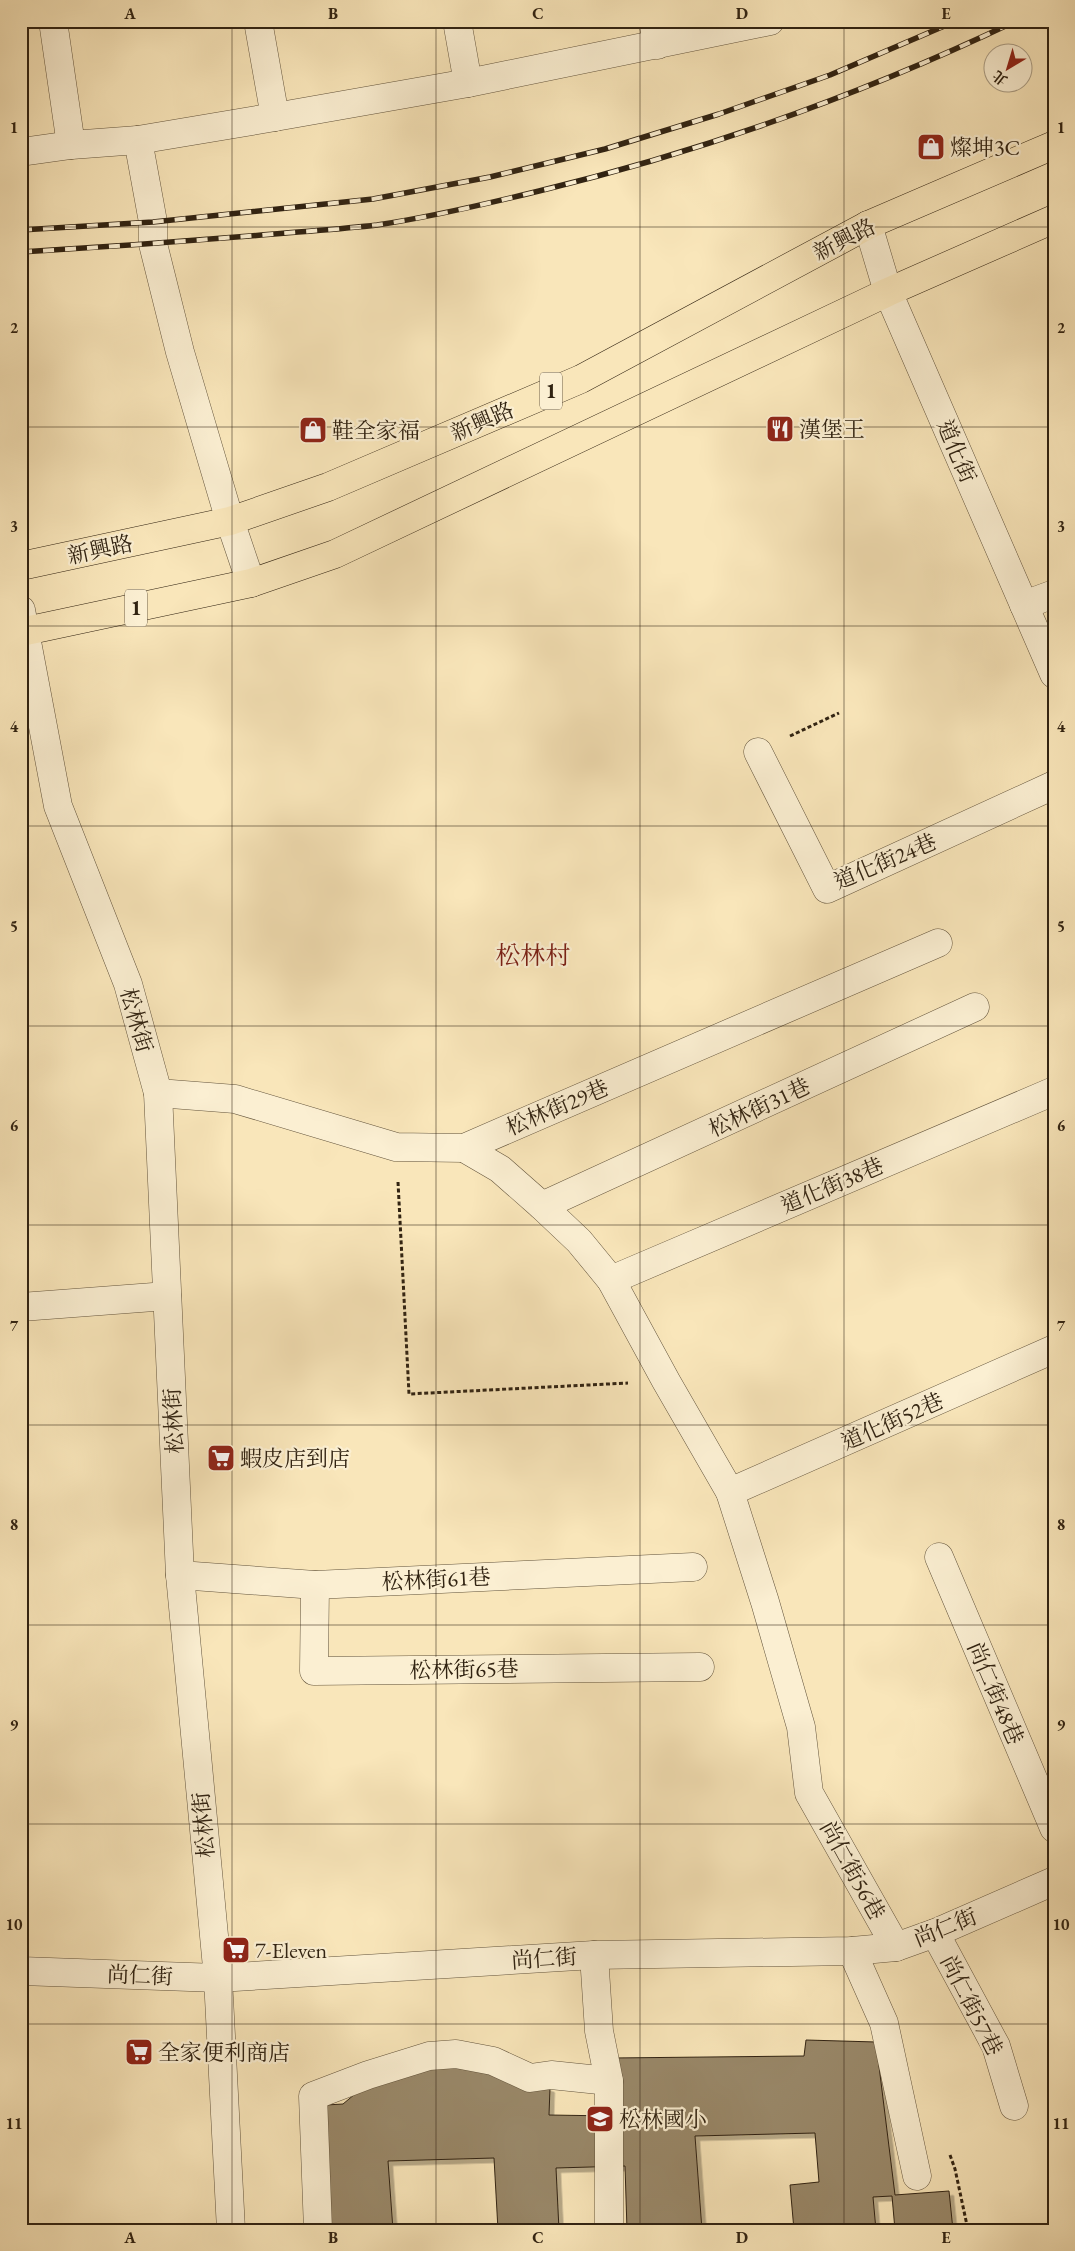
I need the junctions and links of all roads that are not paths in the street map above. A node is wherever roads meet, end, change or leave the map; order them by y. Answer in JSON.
{"nodes":[{"id":1,"x":54,"y":21,"type":"edge"},
{"id":2,"x":258,"y":21,"type":"edge"},
{"id":3,"x":457,"y":21,"type":"edge"},
{"id":4,"x":770,"y":21,"type":"edge"},
{"id":5,"x":655,"y":33,"type":"edge"},
{"id":6,"x":468,"y":83,"type":"junction"},
{"id":7,"x":276,"y":117,"type":"junction"},
{"id":8,"x":138,"y":140,"type":"junction"},
{"id":9,"x":71,"y":145,"type":"junction"},
{"id":10,"x":1054,"y":145,"type":"edge"},
{"id":11,"x":21,"y":152,"type":"edge"},
{"id":12,"x":1054,"y":219,"type":"edge"},
{"id":13,"x":868,"y":225,"type":"junction"},
{"id":14,"x":888,"y":292,"type":"junction"},
{"id":15,"x":230,"y":521,"type":"junction"},
{"id":16,"x":21,"y":566,"type":"edge"},
{"id":17,"x":251,"y":583,"type":"junction"},
{"id":18,"x":1054,"y":594,"type":"edge"},
{"id":19,"x":1024,"y":605,"type":"junction"},
{"id":20,"x":23,"y":624,"type":"edge"},
{"id":21,"x":1054,"y":674,"type":"edge"},
{"id":22,"x":758,"y":752,"type":"road end"},
{"id":23,"x":1054,"y":785,"type":"edge"},
{"id":24,"x":938,"y":943,"type":"dead end"},
{"id":25,"x":975,"y":1007,"type":"dead end"},
{"id":26,"x":1054,"y":1091,"type":"edge"},
{"id":27,"x":158,"y":1093,"type":"junction"},
{"id":28,"x":464,"y":1148,"type":"junction"},
{"id":29,"x":542,"y":1206,"type":"junction"},
{"id":30,"x":611,"y":1280,"type":"junction"},
{"id":31,"x":167,"y":1296,"type":"junction"},
{"id":32,"x":21,"y":1307,"type":"edge"},
{"id":33,"x":1054,"y":1349,"type":"edge"},
{"id":34,"x":730,"y":1492,"type":"junction"},
{"id":35,"x":939,"y":1557,"type":"dead end"},
{"id":36,"x":693,"y":1567,"type":"dead end"},
{"id":37,"x":180,"y":1575,"type":"junction"},
{"id":38,"x":315,"y":1585,"type":"junction"},
{"id":39,"x":700,"y":1667,"type":"dead end"},
{"id":40,"x":1054,"y":1828,"type":"edge"},
{"id":41,"x":1054,"y":1881,"type":"edge"},
{"id":42,"x":935,"y":1933,"type":"junction"},
{"id":43,"x":896,"y":1947,"type":"junction"},
{"id":44,"x":852,"y":1951,"type":"junction"},
{"id":45,"x":594,"y":1955,"type":"junction"},
{"id":46,"x":21,"y":1970,"type":"edge"},
{"id":47,"x":218,"y":1978,"type":"junction"},
{"id":48,"x":608,"y":2081,"type":"junction"},
{"id":49,"x":1014,"y":2106,"type":"dead end"},
{"id":50,"x":917,"y":2176,"type":"dead end"},
{"id":51,"x":231,"y":2230,"type":"edge"},
{"id":52,"x":318,"y":2230,"type":"edge"},
{"id":53,"x":609,"y":2230,"type":"edge"}],
"edges":[{"from":1,"to":9,"type":"street"},
{"from":2,"to":7,"type":"street"},
{"from":3,"to":6,"type":"street"},
{"from":4,"to":5,"type":"street"},
{"from":5,"to":6,"type":"street"},
{"from":6,"to":7,"type":"street"},
{"from":7,"to":8,"type":"street"},
{"from":8,"to":9,"type":"street"},
{"from":8,"to":15,"type":"street"},
{"from":9,"to":11,"type":"street"},
{"from":10,"to":13,"type":"main road","name":"新興路","number":"1"},
{"from":12,"to":14,"type":"main road","number":"1"},
{"from":13,"to":14,"type":"street","name":"道化街"},
{"from":13,"to":15,"type":"main road","name":"新興路","number":"1"},
{"from":14,"to":17,"type":"main road","number":"1"},
{"from":14,"to":19,"type":"street","name":"道化街"},
{"from":15,"to":16,"type":"main road","name":"新興路","number":"1"},
{"from":15,"to":17,"type":"street"},
{"from":17,"to":20,"type":"main road","number":"1"},
{"from":18,"to":19,"type":"street"},
{"from":19,"to":21,"type":"street","name":"道化街"},
{"from":20,"to":27,"type":"street","name":"松林街"},
{"from":22,"to":23,"type":"street","name":"道化街24巷"},
{"from":24,"to":28,"type":"street","name":"松林街29巷"},
{"from":25,"to":29,"type":"street","name":"松林街31巷"},
{"from":26,"to":30,"type":"street","name":"道化街38巷"},
{"from":27,"to":28,"type":"street","name":"松林街29巷"},
{"from":27,"to":31,"type":"street","name":"松林街"},
{"from":28,"to":29,"type":"street"},
{"from":29,"to":30,"type":"street"},
{"from":30,"to":34,"type":"street"},
{"from":31,"to":32,"type":"street"},
{"from":31,"to":37,"type":"street","name":"松林街"},
{"from":33,"to":34,"type":"street","name":"道化街52巷"},
{"from":34,"to":43,"type":"street","name":"尚仁街56巷"},
{"from":35,"to":40,"type":"street","name":"尚仁街48巷"},
{"from":36,"to":38,"type":"street","name":"松林街61巷"},
{"from":37,"to":38,"type":"street","name":"松林街61巷"},
{"from":37,"to":47,"type":"street","name":"松林街"},
{"from":38,"to":39,"type":"street","name":"松林街65巷"},
{"from":41,"to":42,"type":"street","name":"尚仁街"},
{"from":42,"to":43,"type":"street","name":"尚仁街"},
{"from":42,"to":49,"type":"street","name":"尚仁街57巷"},
{"from":43,"to":44,"type":"street","name":"尚仁街"},
{"from":44,"to":45,"type":"street","name":"尚仁街"},
{"from":44,"to":50,"type":"street"},
{"from":45,"to":47,"type":"street","name":"尚仁街"},
{"from":45,"to":48,"type":"street"},
{"from":46,"to":47,"type":"street","name":"尚仁街"},
{"from":47,"to":51,"type":"street","name":"松林街"},
{"from":48,"to":52,"type":"street"},
{"from":48,"to":53,"type":"street"}]}
